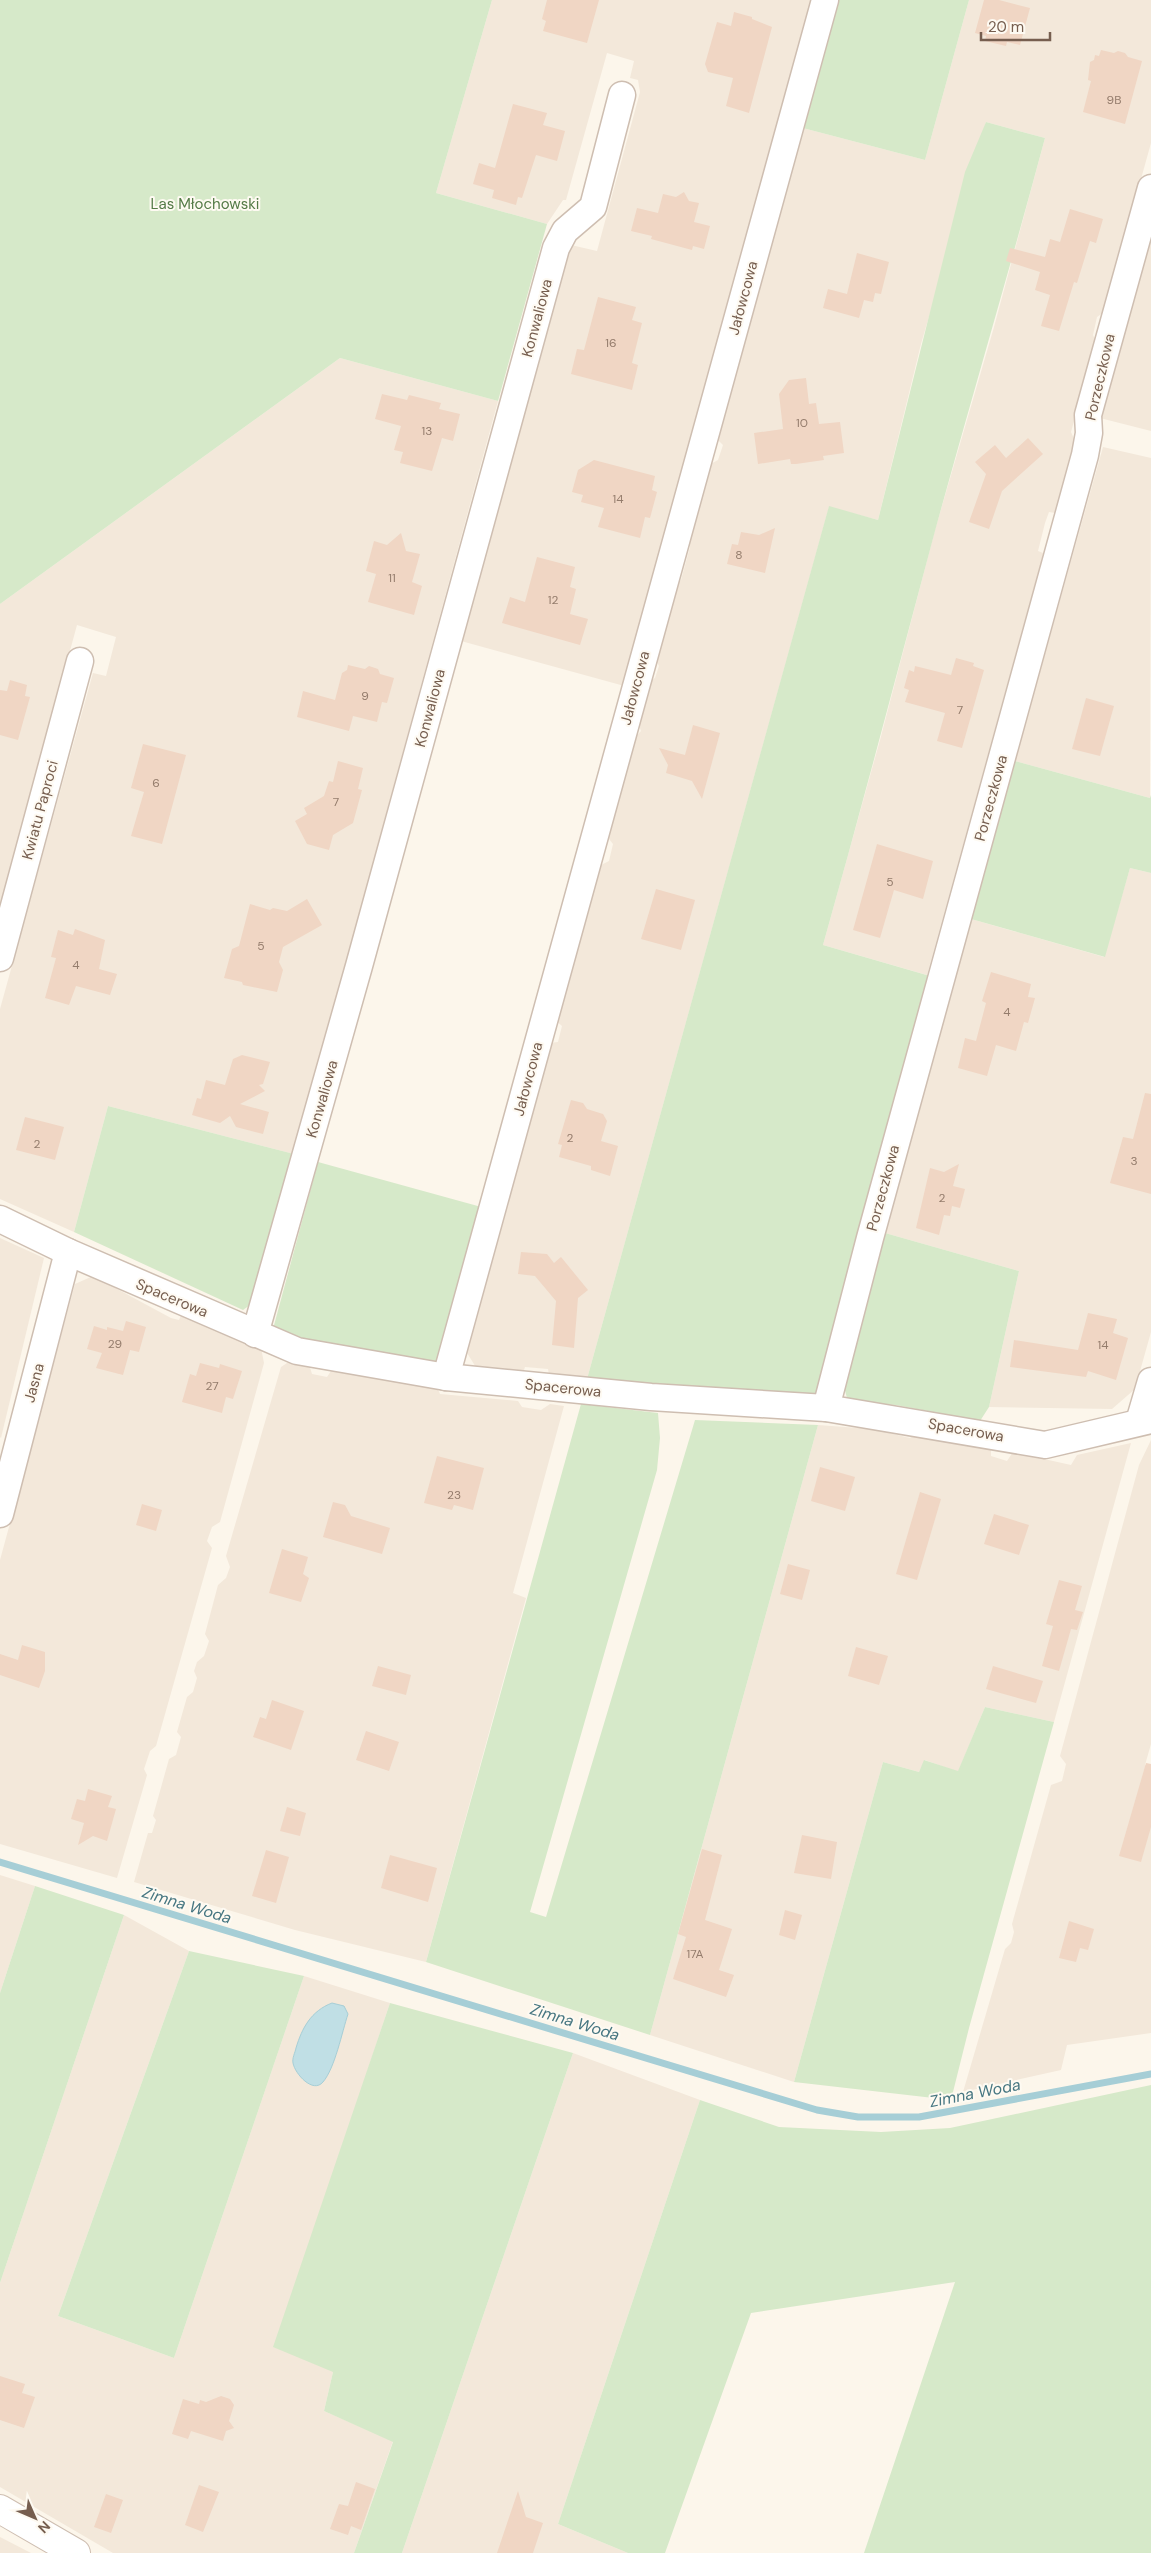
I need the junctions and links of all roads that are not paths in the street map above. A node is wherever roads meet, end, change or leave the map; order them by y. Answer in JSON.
{"nodes":[{"id":1,"x":825,"y":0,"type":"edge"},
{"id":2,"x":622,"y":95,"type":"dead end"},
{"id":3,"x":1151,"y":188,"type":"edge"},
{"id":4,"x":80,"y":661,"type":"dead end"},
{"id":5,"x":0,"y":958,"type":"edge"},
{"id":6,"x":0,"y":1219,"type":"edge"},
{"id":7,"x":68,"y":1252,"type":"junction"},
{"id":8,"x":255,"y":1334,"type":"junction"},
{"id":9,"x":446,"y":1376,"type":"junction"},
{"id":10,"x":1151,"y":1381,"type":"edge"},
{"id":11,"x":826,"y":1408,"type":"junction"},
{"id":12,"x":1145,"y":1421,"type":"edge"},
{"id":13,"x":0,"y":1514,"type":"edge"},
{"id":14,"x":0,"y":2509,"type":"edge"},
{"id":15,"x":76,"y":2553,"type":"edge"}],
"edges":[{"from":1,"to":9,"type":"street","name":"Jałowcowa"},
{"from":2,"to":8,"type":"street","name":"Konwaliowa"},
{"from":3,"to":11,"type":"street","name":"Porzeczkowa"},
{"from":4,"to":5,"type":"street","name":"Kwiatu Paproci"},
{"from":6,"to":7,"type":"street","name":"Spacerowa"},
{"from":7,"to":8,"type":"street","name":"Spacerowa"},
{"from":7,"to":13,"type":"street","name":"Jasna"},
{"from":8,"to":9,"type":"street","name":"Spacerowa"},
{"from":9,"to":11,"type":"street","name":"Spacerowa"},
{"from":10,"to":12,"type":"street"},
{"from":11,"to":12,"type":"street","name":"Spacerowa"},
{"from":14,"to":15,"type":"street"}]}
